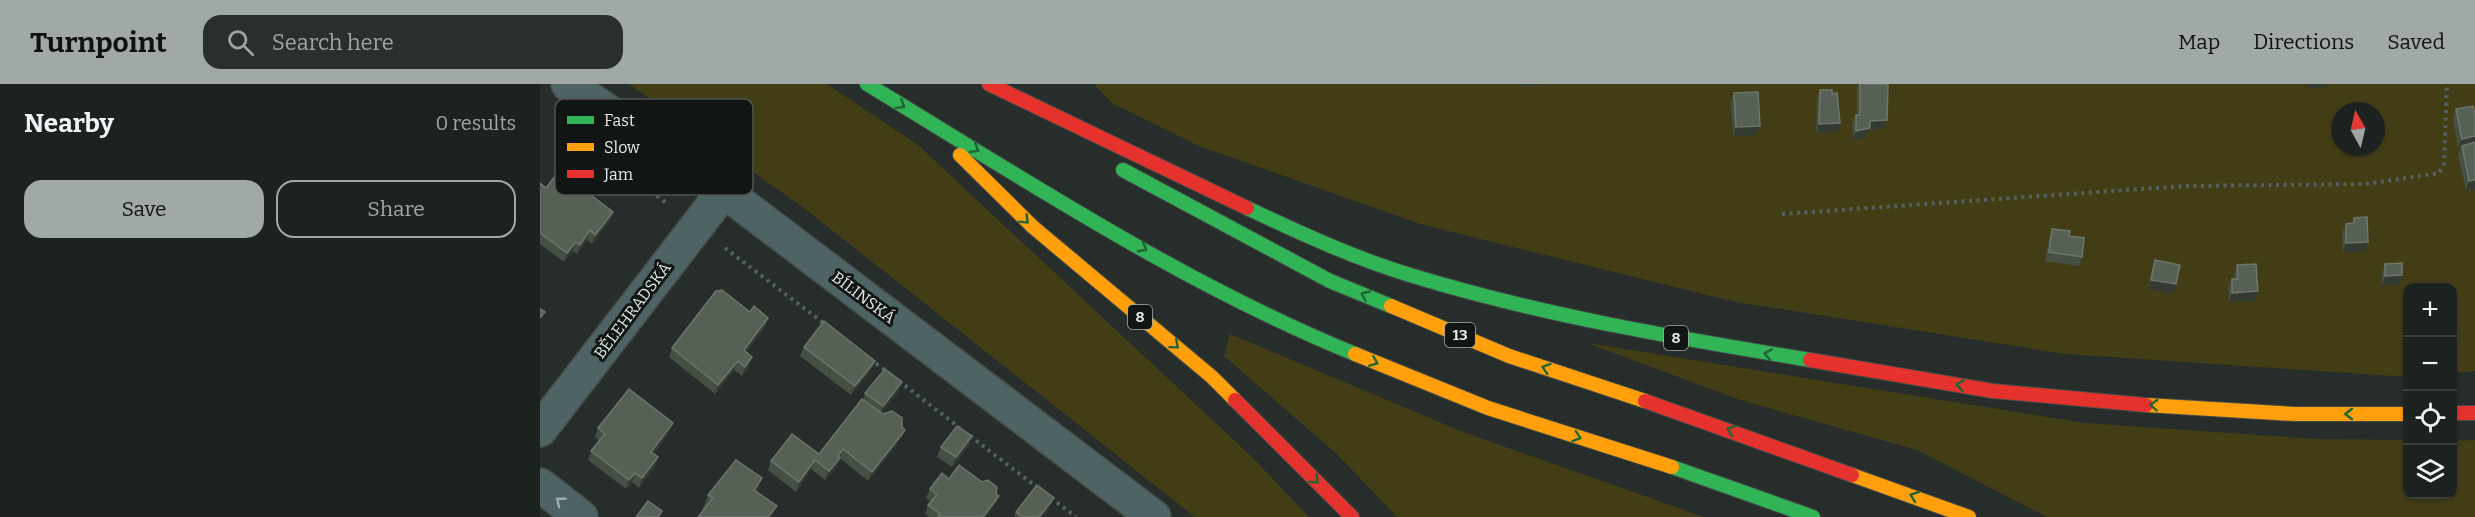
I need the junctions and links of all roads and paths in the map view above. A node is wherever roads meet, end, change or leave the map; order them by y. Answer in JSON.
{"nodes":[{"id":1,"x":568,"y":84,"type":"edge"},
{"id":2,"x":983,"y":84,"type":"edge"},
{"id":3,"x":989,"y":84,"type":"edge"},
{"id":4,"x":2447,"y":84,"type":"edge"},
{"id":5,"x":872,"y":87,"type":"edge"},
{"id":6,"x":590,"y":99,"type":"edge"},
{"id":7,"x":924,"y":119,"type":"junction"},
{"id":8,"x":1080,"y":143,"type":"dead end"},
{"id":9,"x":1109,"y":161,"type":"dead end"},
{"id":10,"x":656,"y":195,"type":"edge"},
{"id":11,"x":720,"y":195,"type":"edge"},
{"id":12,"x":731,"y":195,"type":"edge"},
{"id":13,"x":1782,"y":214,"type":"dead end"},
{"id":14,"x":697,"y":226,"type":"junction"},
{"id":15,"x":830,"y":328,"type":"edge"},
{"id":16,"x":867,"y":357,"type":"edge"},
{"id":17,"x":886,"y":372,"type":"edge"},
{"id":18,"x":896,"y":379,"type":"edge"},
{"id":19,"x":2457,"y":413,"type":"edge"},
{"id":20,"x":2475,"y":413,"type":"edge"},
{"id":21,"x":2403,"y":414,"type":"edge"},
{"id":22,"x":540,"y":430,"type":"edge"},
{"id":23,"x":540,"y":485,"type":"edge"},
{"id":24,"x":581,"y":517,"type":"edge"},
{"id":25,"x":1076,"y":517,"type":"edge"},
{"id":26,"x":1154,"y":517,"type":"edge"},
{"id":27,"x":1352,"y":517,"type":"edge"},
{"id":28,"x":1813,"y":517,"type":"edge"},
{"id":29,"x":1969,"y":517,"type":"edge"}],
"edges":[{"from":1,"to":6,"type":"street","name":"BÍLINSKÁ"},
{"from":2,"to":8,"type":"highway"},
{"from":21,"to":3,"type":"highway","number":"8","one_way":true},
{"from":4,"to":13,"type":"path"},
{"from":5,"to":7,"type":"highway","number":"8","one_way":true},
{"from":7,"to":27,"type":"highway","number":"8","one_way":true},
{"from":7,"to":28,"type":"highway","one_way":true},
{"from":29,"to":9,"type":"highway","number":"13","one_way":true},
{"from":10,"to":14,"type":"path"},
{"from":11,"to":14,"type":"street","name":"BĚLEHRADSKÁ"},
{"from":12,"to":26,"type":"street","name":"BÍLINSKÁ"},
{"from":14,"to":15,"type":"path"},
{"from":14,"to":22,"type":"street","name":"BĚLEHRADSKÁ"},
{"from":16,"to":17,"type":"path"},
{"from":18,"to":25,"type":"path"},
{"from":19,"to":20,"type":"highway"},
{"from":24,"to":23,"type":"street","one_way":true}]}
